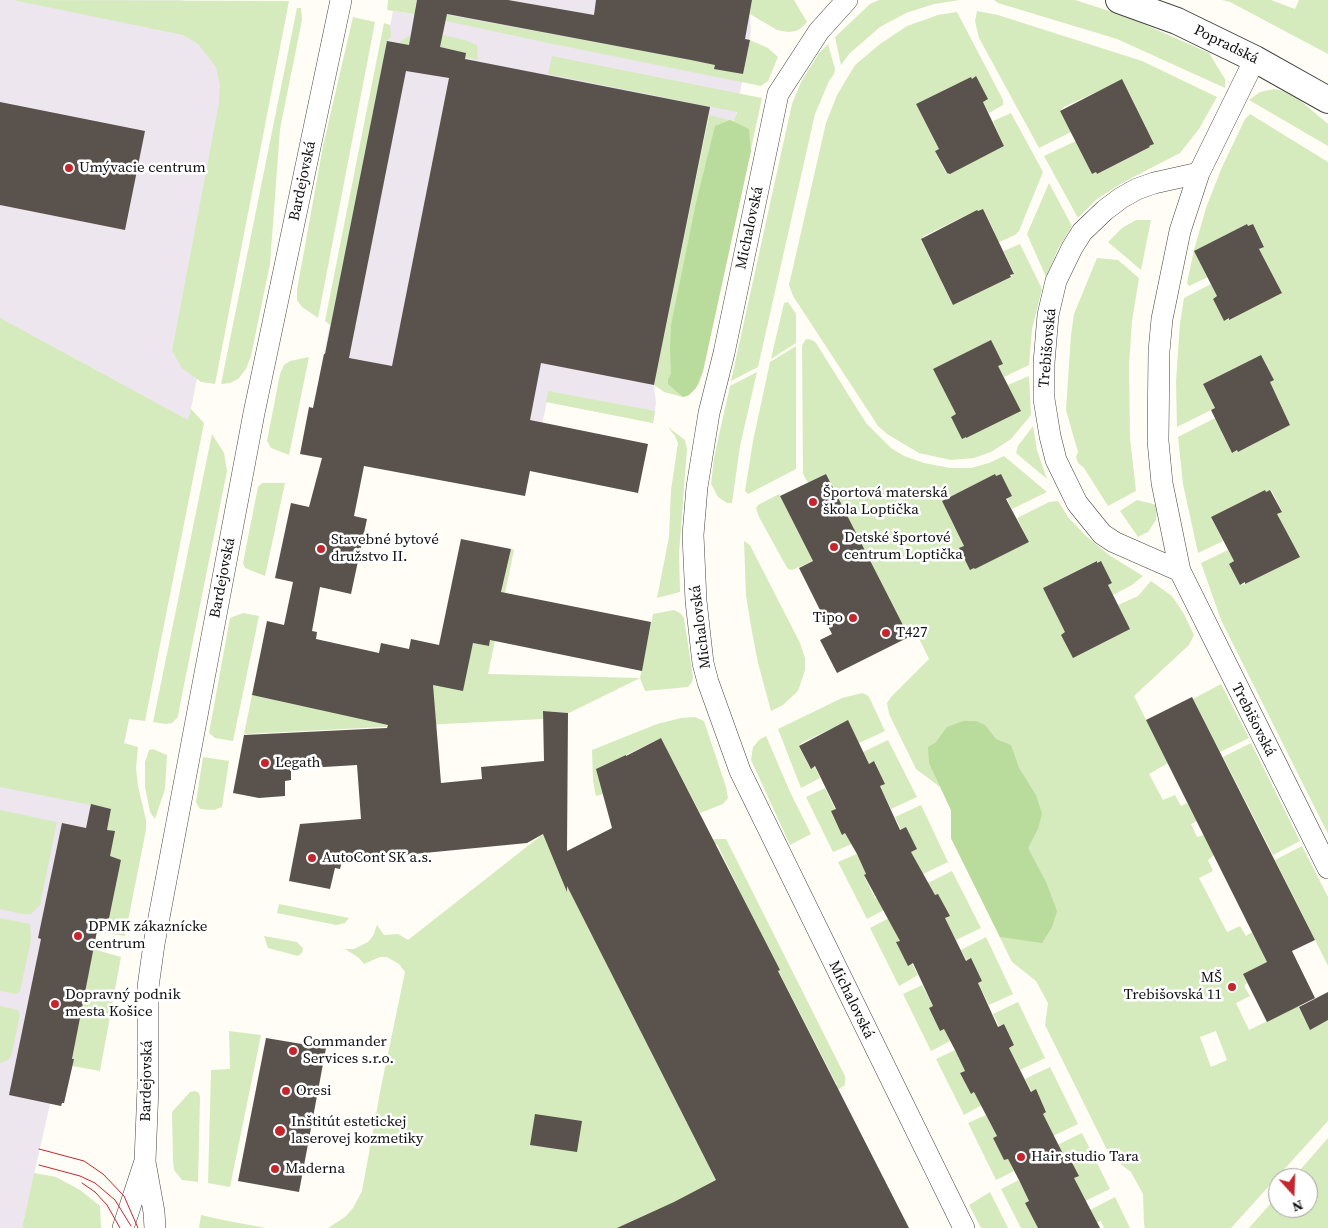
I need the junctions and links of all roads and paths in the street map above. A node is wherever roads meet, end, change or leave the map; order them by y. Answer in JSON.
{"nodes":[{"id":1,"x":341,"y":0,"type":"edge"},
{"id":2,"x":847,"y":0,"type":"edge"},
{"id":3,"x":1119,"y":0,"type":"edge"},
{"id":4,"x":1255,"y":59,"type":"junction"},
{"id":5,"x":1328,"y":100,"type":"edge"},
{"id":6,"x":1199,"y":173,"type":"junction"},
{"id":7,"x":1180,"y":571,"type":"junction"},
{"id":8,"x":1328,"y":868,"type":"edge"},
{"id":9,"x":145,"y":1161,"type":"junction"},
{"id":10,"x":123,"y":1228,"type":"edge"},
{"id":11,"x":154,"y":1228,"type":"edge"},
{"id":12,"x":964,"y":1228,"type":"edge"}],
"edges":[{"from":1,"to":9,"type":"street","name":"Bardejovská"},
{"from":2,"to":12,"type":"street","name":"Michalovská"},
{"from":3,"to":4,"type":"street","name":"Popradská"},
{"from":4,"to":5,"type":"street","name":"Popradská"},
{"from":4,"to":6,"type":"street","name":"Trebišovská"},
{"from":6,"to":7,"type":"street","name":"Trebišovská"},
{"from":6,"to":7,"type":"street","name":"Trebišovská"},
{"from":7,"to":8,"type":"street","name":"Trebišovská"},
{"from":9,"to":10,"type":"street","name":"Bardejovská"},
{"from":9,"to":11,"type":"street","name":"Bardejovská"}]}
